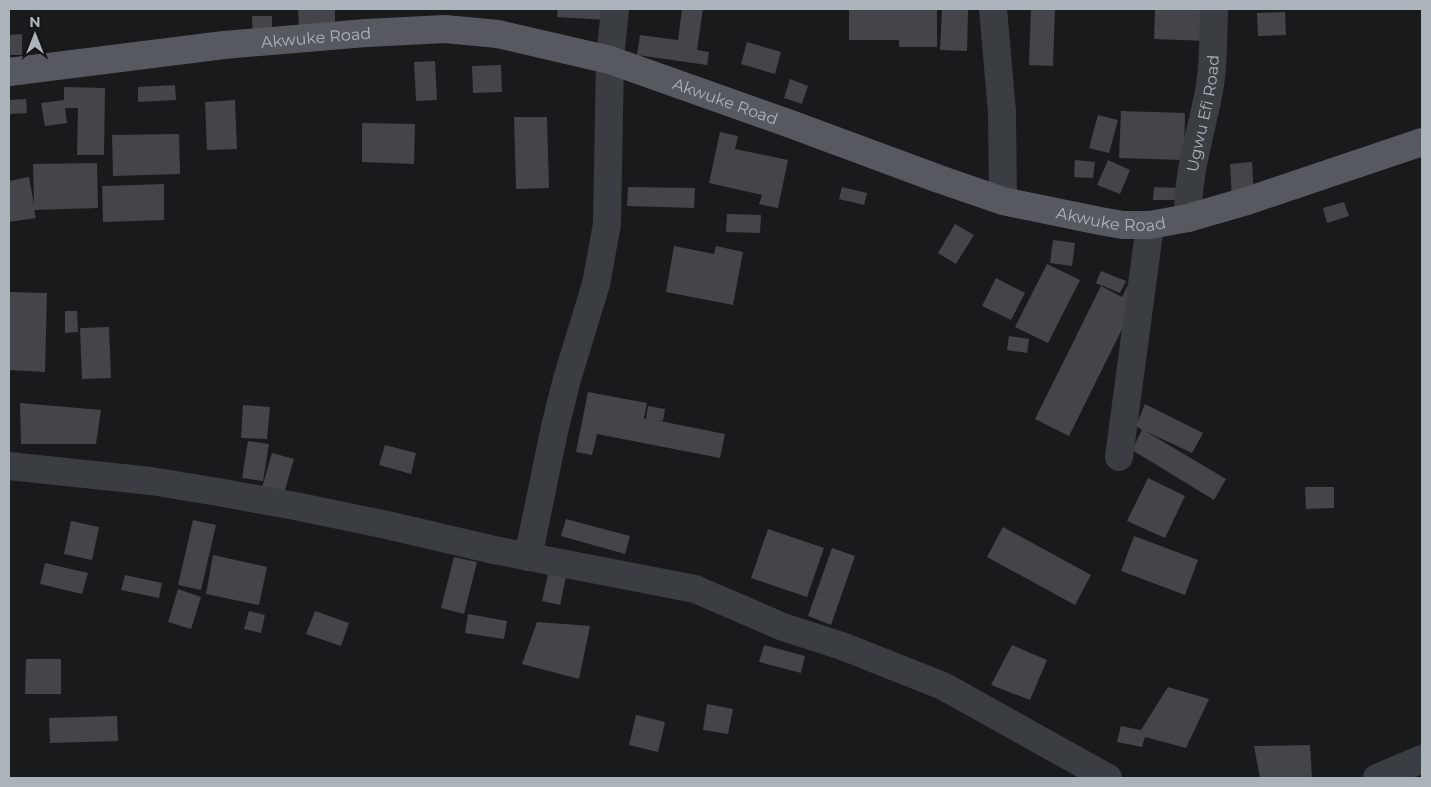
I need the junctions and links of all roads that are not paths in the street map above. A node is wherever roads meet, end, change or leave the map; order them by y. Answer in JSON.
{"nodes":[{"id":1,"x":615,"y":9,"type":"edge"},
{"id":2,"x":993,"y":9,"type":"edge"},
{"id":3,"x":1214,"y":9,"type":"edge"},
{"id":4,"x":610,"y":60,"type":"junction"},
{"id":5,"x":9,"y":72,"type":"edge"},
{"id":6,"x":1422,"y":142,"type":"edge"},
{"id":7,"x":1003,"y":201,"type":"junction"},
{"id":8,"x":1188,"y":218,"type":"junction"},
{"id":9,"x":1150,"y":225,"type":"junction"},
{"id":10,"x":1120,"y":456,"type":"dead end"},
{"id":11,"x":9,"y":466,"type":"edge"},
{"id":12,"x":528,"y":557,"type":"junction"},
{"id":13,"x":1422,"y":759,"type":"edge"},
{"id":14,"x":1108,"y":778,"type":"edge"},
{"id":15,"x":1377,"y":778,"type":"edge"}],
"edges":[{"from":1,"to":4,"type":"street"},
{"from":2,"to":7,"type":"street"},
{"from":3,"to":8,"type":"street","name":"Ugwu Efi Road"},
{"from":4,"to":5,"type":"main road","name":"Akwuke Road"},
{"from":4,"to":7,"type":"main road","name":"Akwuke Road"},
{"from":4,"to":12,"type":"street"},
{"from":6,"to":8,"type":"main road","name":"Akwuke Road"},
{"from":7,"to":9,"type":"main road","name":"Akwuke Road"},
{"from":8,"to":9,"type":"main road","name":"Akwuke Road"},
{"from":9,"to":10,"type":"street"},
{"from":11,"to":12,"type":"street"},
{"from":12,"to":14,"type":"street"},
{"from":13,"to":15,"type":"street"}]}
